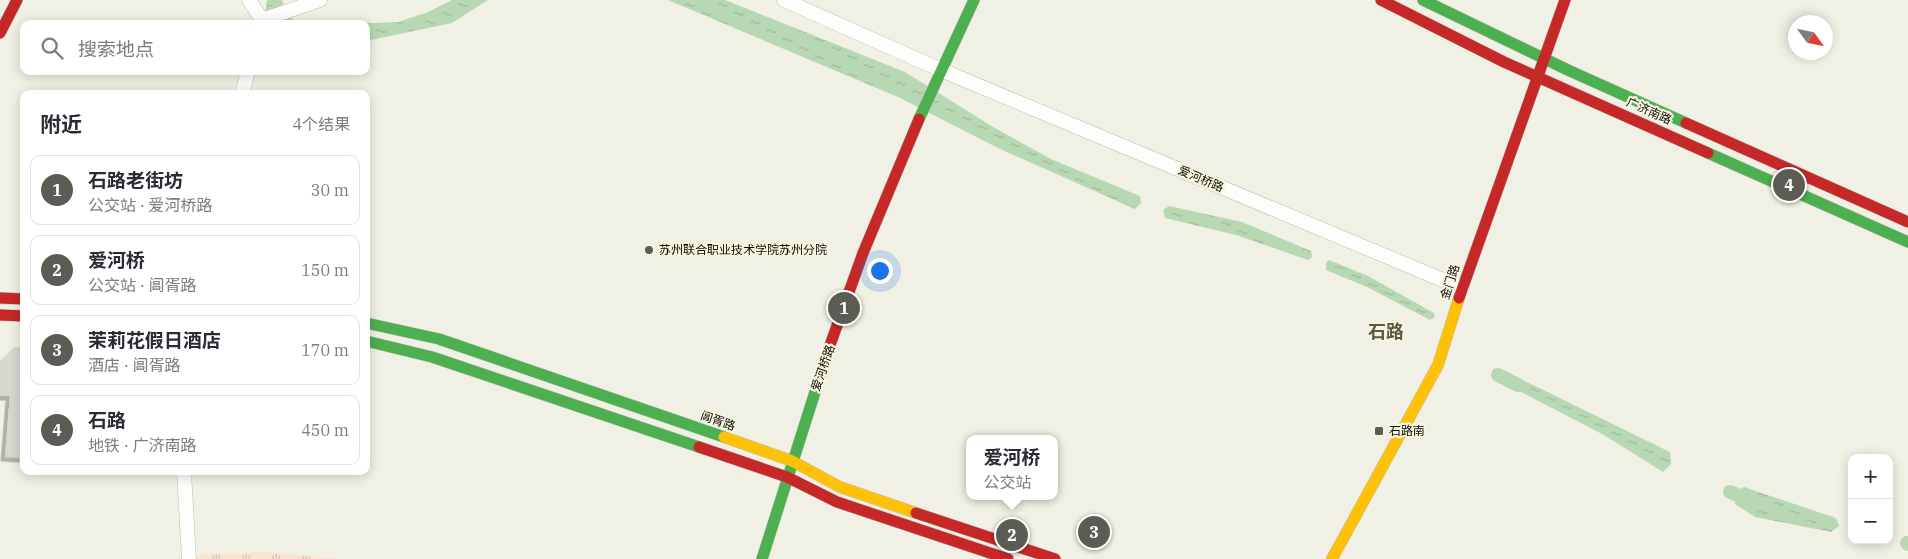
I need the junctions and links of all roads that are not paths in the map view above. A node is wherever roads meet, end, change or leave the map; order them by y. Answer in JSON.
{"nodes":[{"id":1,"x":17,"y":0,"type":"edge"},
{"id":2,"x":249,"y":0,"type":"edge"},
{"id":3,"x":320,"y":0,"type":"edge"},
{"id":4,"x":784,"y":0,"type":"edge"},
{"id":5,"x":974,"y":0,"type":"edge"},
{"id":6,"x":1380,"y":0,"type":"edge"},
{"id":7,"x":1423,"y":0,"type":"edge"},
{"id":8,"x":1566,"y":0,"type":"edge"},
{"id":9,"x":261,"y":20,"type":"edge"},
{"id":10,"x":265,"y":20,"type":"edge"},
{"id":11,"x":0,"y":33,"type":"edge"},
{"id":12,"x":1545,"y":59,"type":"junction"},
{"id":13,"x":939,"y":74,"type":"junction"},
{"id":14,"x":247,"y":75,"type":"edge"},
{"id":15,"x":1539,"y":78,"type":"junction"},
{"id":16,"x":243,"y":90,"type":"edge"},
{"id":17,"x":1908,"y":222,"type":"edge"},
{"id":18,"x":1908,"y":242,"type":"edge"},
{"id":19,"x":1462,"y":288,"type":"junction"},
{"id":20,"x":0,"y":298,"type":"edge"},
{"id":21,"x":20,"y":299,"type":"edge"},
{"id":22,"x":0,"y":315,"type":"edge"},
{"id":23,"x":20,"y":316,"type":"edge"},
{"id":24,"x":370,"y":324,"type":"edge"},
{"id":25,"x":370,"y":342,"type":"edge"},
{"id":26,"x":792,"y":461,"type":"junction"},
{"id":27,"x":184,"y":475,"type":"edge"},
{"id":28,"x":787,"y":477,"type":"junction"},
{"id":29,"x":189,"y":559,"type":"edge"},
{"id":30,"x":762,"y":559,"type":"edge"},
{"id":31,"x":1008,"y":559,"type":"edge"},
{"id":32,"x":1055,"y":559,"type":"edge"},
{"id":33,"x":1332,"y":559,"type":"edge"}],
"edges":[{"from":1,"to":11,"type":"main road"},
{"from":2,"to":9,"type":"street"},
{"from":3,"to":10,"type":"street"},
{"from":4,"to":13,"type":"street","name":"爱河桥路"},
{"from":5,"to":13,"type":"main road","name":"爱河桥路"},
{"from":6,"to":15,"type":"main road","name":"广济南路"},
{"from":7,"to":12,"type":"main road","name":"广济南路"},
{"from":8,"to":12,"type":"main road","name":"金门路"},
{"from":12,"to":15,"type":"main road","name":"金门路"},
{"from":12,"to":17,"type":"main road","name":"广济南路"},
{"from":13,"to":19,"type":"street","name":"爱河桥路"},
{"from":13,"to":26,"type":"main road","name":"爱河桥路"},
{"from":14,"to":16,"type":"street"},
{"from":15,"to":18,"type":"main road","name":"广济南路"},
{"from":15,"to":19,"type":"main road","name":"金门路"},
{"from":19,"to":33,"type":"main road","name":"金门路"},
{"from":20,"to":21,"type":"main road"},
{"from":22,"to":23,"type":"main road"},
{"from":24,"to":26,"type":"main road","name":"阊胥路"},
{"from":25,"to":28,"type":"main road"},
{"from":26,"to":28,"type":"main road","name":"爱河桥路"},
{"from":26,"to":32,"type":"main road","name":"阊胥路"},
{"from":27,"to":29,"type":"street"},
{"from":28,"to":30,"type":"main road","name":"爱河桥路"},
{"from":28,"to":31,"type":"main road"}]}
